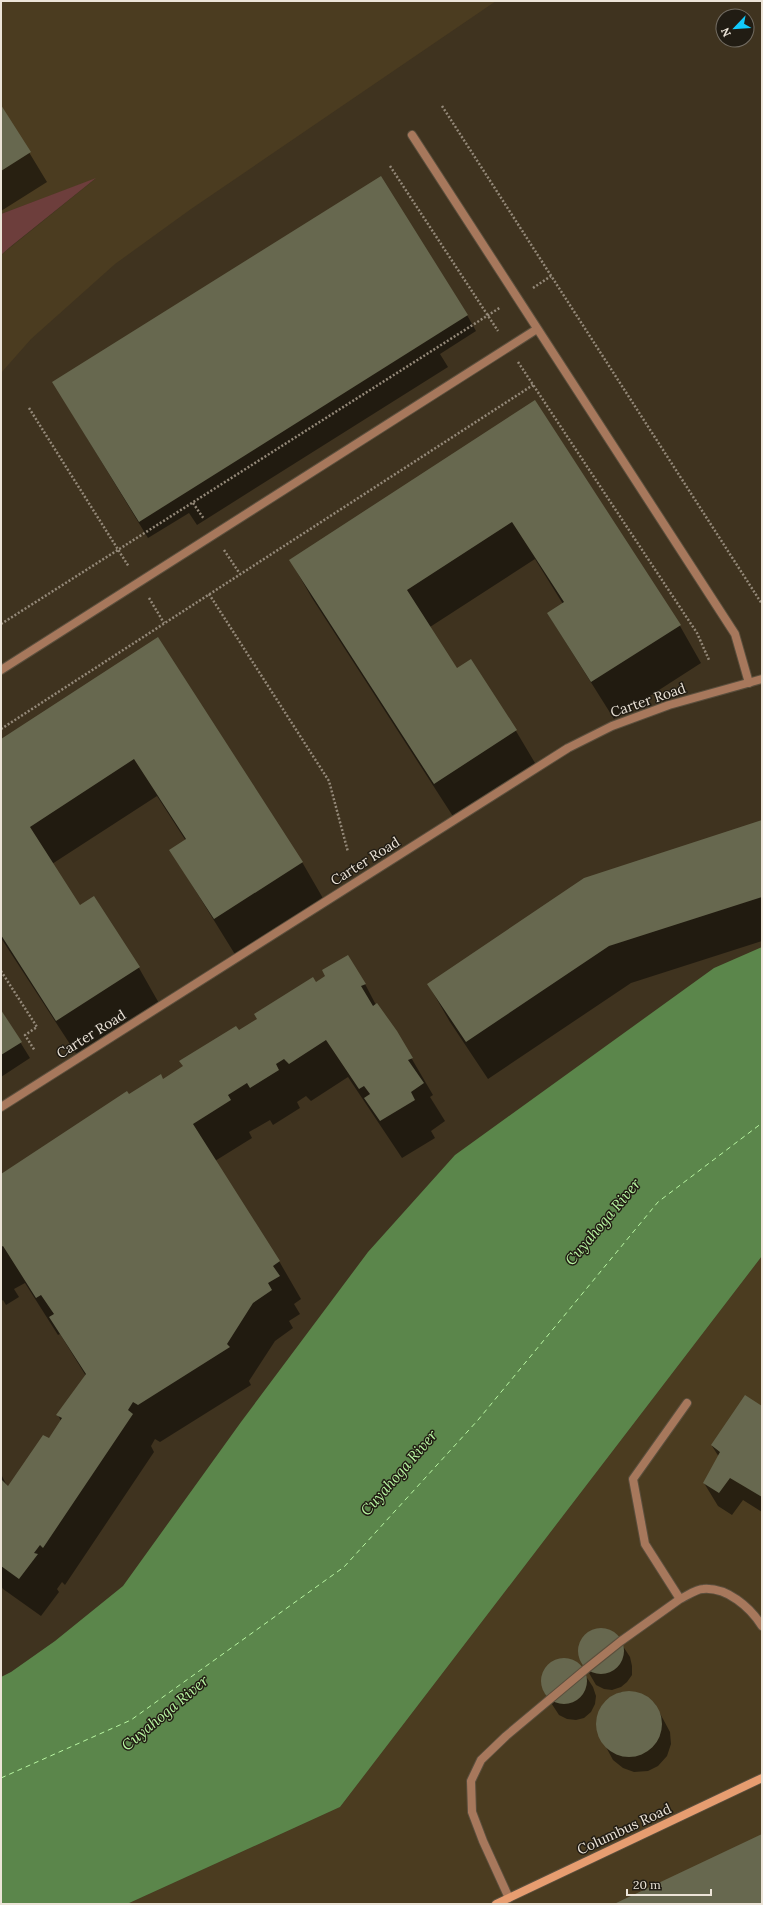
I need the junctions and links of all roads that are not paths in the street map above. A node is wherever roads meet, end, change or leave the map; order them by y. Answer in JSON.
{"nodes":[{"id":1,"x":412,"y":135,"type":"dead end"},
{"id":2,"x":537,"y":329,"type":"junction"},
{"id":3,"x":1,"y":670,"type":"edge"},
{"id":4,"x":762,"y":680,"type":"edge"},
{"id":5,"x":749,"y":683,"type":"junction"},
{"id":6,"x":1,"y":1107,"type":"edge"},
{"id":7,"x":687,"y":1403,"type":"dead end"},
{"id":8,"x":680,"y":1599,"type":"junction"},
{"id":9,"x":762,"y":1626,"type":"edge"},
{"id":10,"x":762,"y":1778,"type":"edge"},
{"id":11,"x":509,"y":1898,"type":"junction"},
{"id":12,"x":496,"y":1904,"type":"edge"}],
"edges":[{"from":1,"to":2,"type":"street"},
{"from":2,"to":3,"type":"street"},
{"from":2,"to":5,"type":"street"},
{"from":4,"to":5,"type":"street","name":"Carter Road"},
{"from":5,"to":6,"type":"street","name":"Carter Road"},
{"from":7,"to":8,"type":"street"},
{"from":8,"to":9,"type":"street"},
{"from":8,"to":11,"type":"street"},
{"from":10,"to":11,"type":"street","name":"Columbus Road"},
{"from":11,"to":12,"type":"street","name":"Columbus Road"}]}
